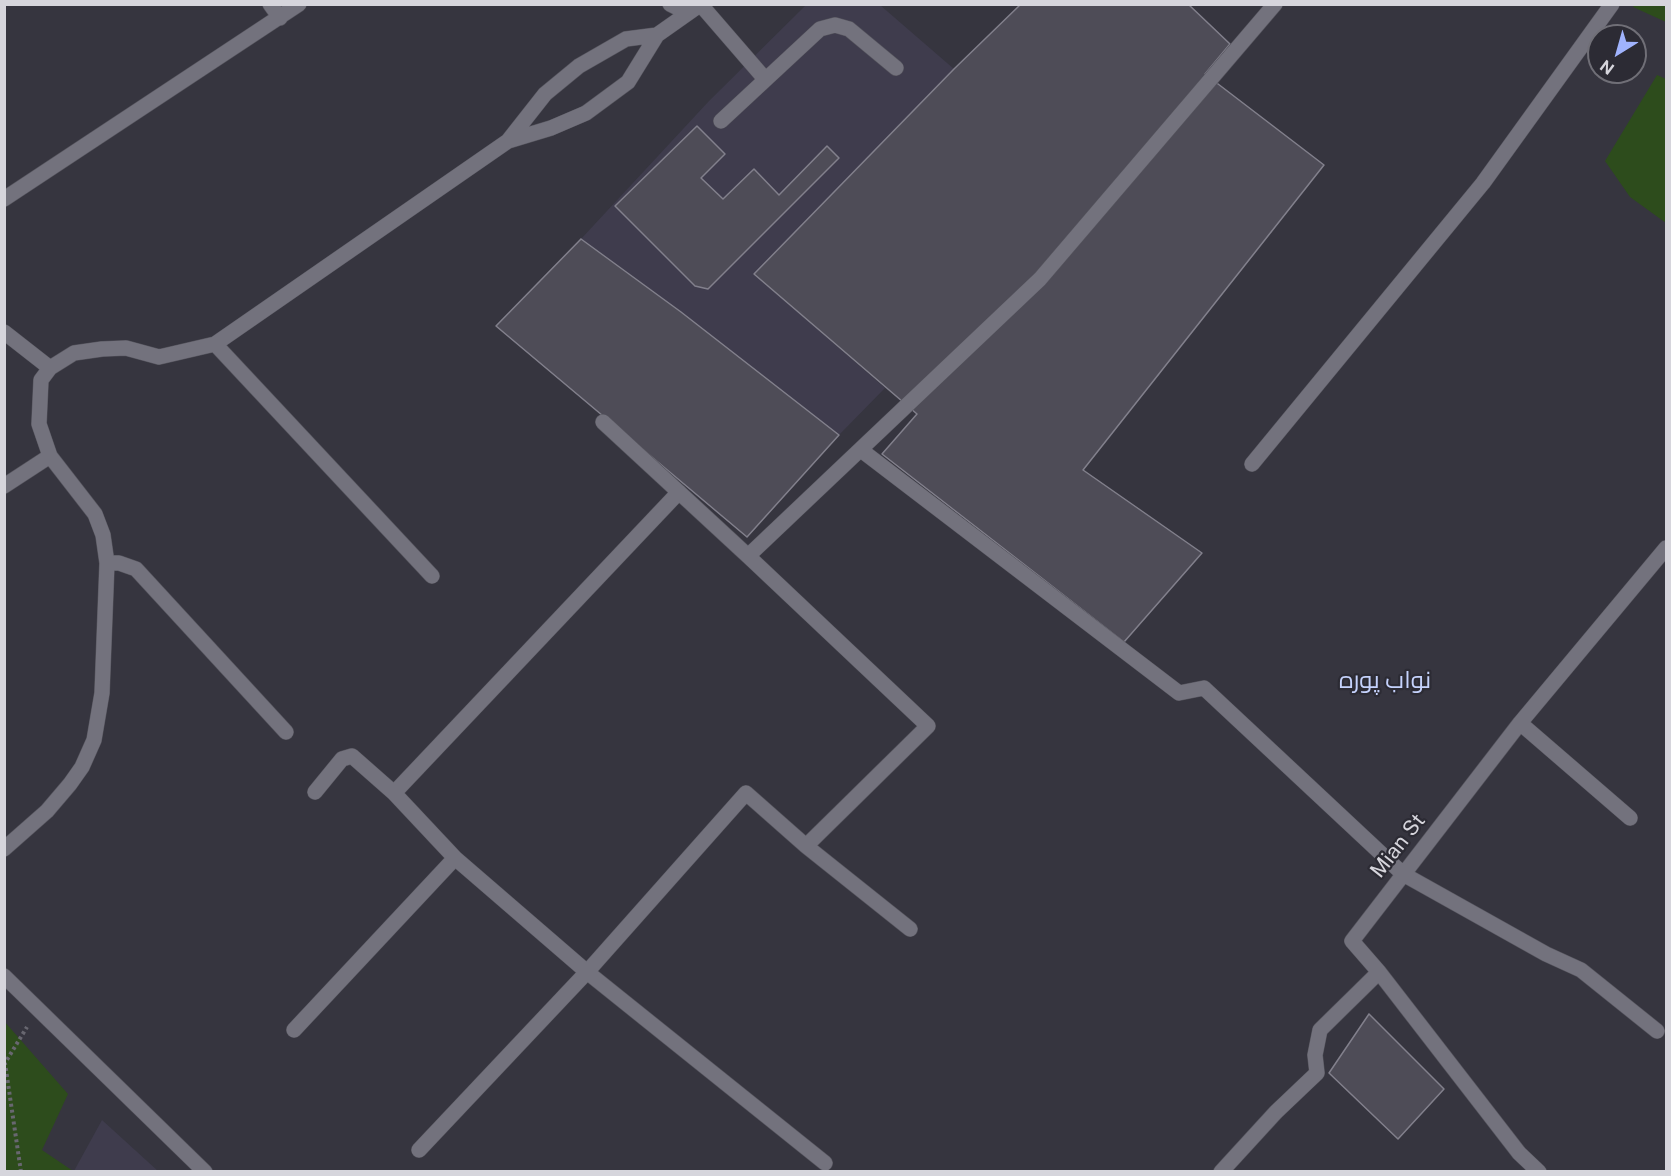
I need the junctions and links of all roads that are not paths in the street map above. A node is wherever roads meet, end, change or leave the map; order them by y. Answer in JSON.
{"nodes":[{"id":1,"x":270,"y":4,"type":"edge"},
{"id":2,"x":299,"y":4,"type":"edge"},
{"id":3,"x":670,"y":4,"type":"edge"},
{"id":4,"x":701,"y":4,"type":"edge"},
{"id":5,"x":1275,"y":4,"type":"edge"},
{"id":6,"x":1612,"y":4,"type":"edge"},
{"id":7,"x":686,"y":12,"type":"junction"},
{"id":8,"x":280,"y":18,"type":"junction"},
{"id":9,"x":657,"y":35,"type":"junction"},
{"id":10,"x":896,"y":68,"type":"dead end"},
{"id":11,"x":765,"y":79,"type":"junction"},
{"id":12,"x":721,"y":122,"type":"dead end"},
{"id":13,"x":508,"y":141,"type":"junction"},
{"id":14,"x":4,"y":199,"type":"edge"},
{"id":15,"x":4,"y":332,"type":"edge"},
{"id":16,"x":215,"y":344,"type":"junction"},
{"id":17,"x":50,"y":368,"type":"junction"},
{"id":18,"x":603,"y":422,"type":"dead end"},
{"id":19,"x":861,"y":450,"type":"junction"},
{"id":20,"x":50,"y":456,"type":"junction"},
{"id":21,"x":1252,"y":464,"type":"dead end"},
{"id":22,"x":4,"y":486,"type":"edge"},
{"id":23,"x":679,"y":492,"type":"junction"},
{"id":24,"x":1666,"y":548,"type":"edge"},
{"id":25,"x":748,"y":556,"type":"junction"},
{"id":26,"x":107,"y":563,"type":"junction"},
{"id":27,"x":432,"y":576,"type":"dead end"},
{"id":28,"x":1520,"y":723,"type":"junction"},
{"id":29,"x":286,"y":732,"type":"dead end"},
{"id":30,"x":315,"y":792,"type":"dead end"},
{"id":31,"x":394,"y":794,"type":"junction"},
{"id":32,"x":1630,"y":818,"type":"dead end"},
{"id":33,"x":806,"y":846,"type":"junction"},
{"id":34,"x":4,"y":849,"type":"edge"},
{"id":35,"x":454,"y":858,"type":"junction"},
{"id":36,"x":1403,"y":874,"type":"junction"},
{"id":37,"x":910,"y":929,"type":"dead end"},
{"id":38,"x":587,"y":972,"type":"junction"},
{"id":39,"x":1379,"y":972,"type":"junction"},
{"id":40,"x":4,"y":976,"type":"edge"},
{"id":41,"x":294,"y":1030,"type":"dead end"},
{"id":42,"x":1657,"y":1030,"type":"dead end"},
{"id":43,"x":420,"y":1150,"type":"dead end"},
{"id":44,"x":825,"y":1163,"type":"dead end"},
{"id":45,"x":205,"y":1172,"type":"edge"},
{"id":46,"x":1221,"y":1172,"type":"edge"},
{"id":47,"x":1539,"y":1172,"type":"edge"}],
"edges":[{"from":1,"to":8,"type":"street"},
{"from":2,"to":8,"type":"street"},
{"from":3,"to":7,"type":"street"},
{"from":4,"to":7,"type":"street"},
{"from":4,"to":11,"type":"street"},
{"from":5,"to":19,"type":"street"},
{"from":6,"to":21,"type":"street"},
{"from":7,"to":9,"type":"street"},
{"from":8,"to":14,"type":"street"},
{"from":9,"to":13,"type":"street"},
{"from":9,"to":13,"type":"street"},
{"from":10,"to":11,"type":"street"},
{"from":11,"to":12,"type":"street"},
{"from":13,"to":16,"type":"street"},
{"from":15,"to":17,"type":"street"},
{"from":16,"to":17,"type":"street"},
{"from":16,"to":27,"type":"street"},
{"from":17,"to":20,"type":"street"},
{"from":18,"to":23,"type":"street"},
{"from":19,"to":25,"type":"street"},
{"from":19,"to":36,"type":"street"},
{"from":20,"to":22,"type":"street"},
{"from":20,"to":26,"type":"street"},
{"from":23,"to":25,"type":"street"},
{"from":23,"to":31,"type":"street"},
{"from":24,"to":28,"type":"street","name":"Mian St"},
{"from":25,"to":33,"type":"street"},
{"from":26,"to":29,"type":"street"},
{"from":26,"to":34,"type":"street"},
{"from":28,"to":32,"type":"street"},
{"from":28,"to":36,"type":"street","name":"Mian St"},
{"from":30,"to":31,"type":"street"},
{"from":31,"to":35,"type":"street"},
{"from":33,"to":37,"type":"street"},
{"from":33,"to":38,"type":"street"},
{"from":35,"to":38,"type":"street"},
{"from":35,"to":41,"type":"street"},
{"from":36,"to":39,"type":"street","name":"Mian St"},
{"from":36,"to":42,"type":"street"},
{"from":38,"to":43,"type":"street"},
{"from":38,"to":44,"type":"street"},
{"from":39,"to":46,"type":"street"},
{"from":39,"to":47,"type":"street","name":"Mian St"},
{"from":40,"to":45,"type":"street"}]}
